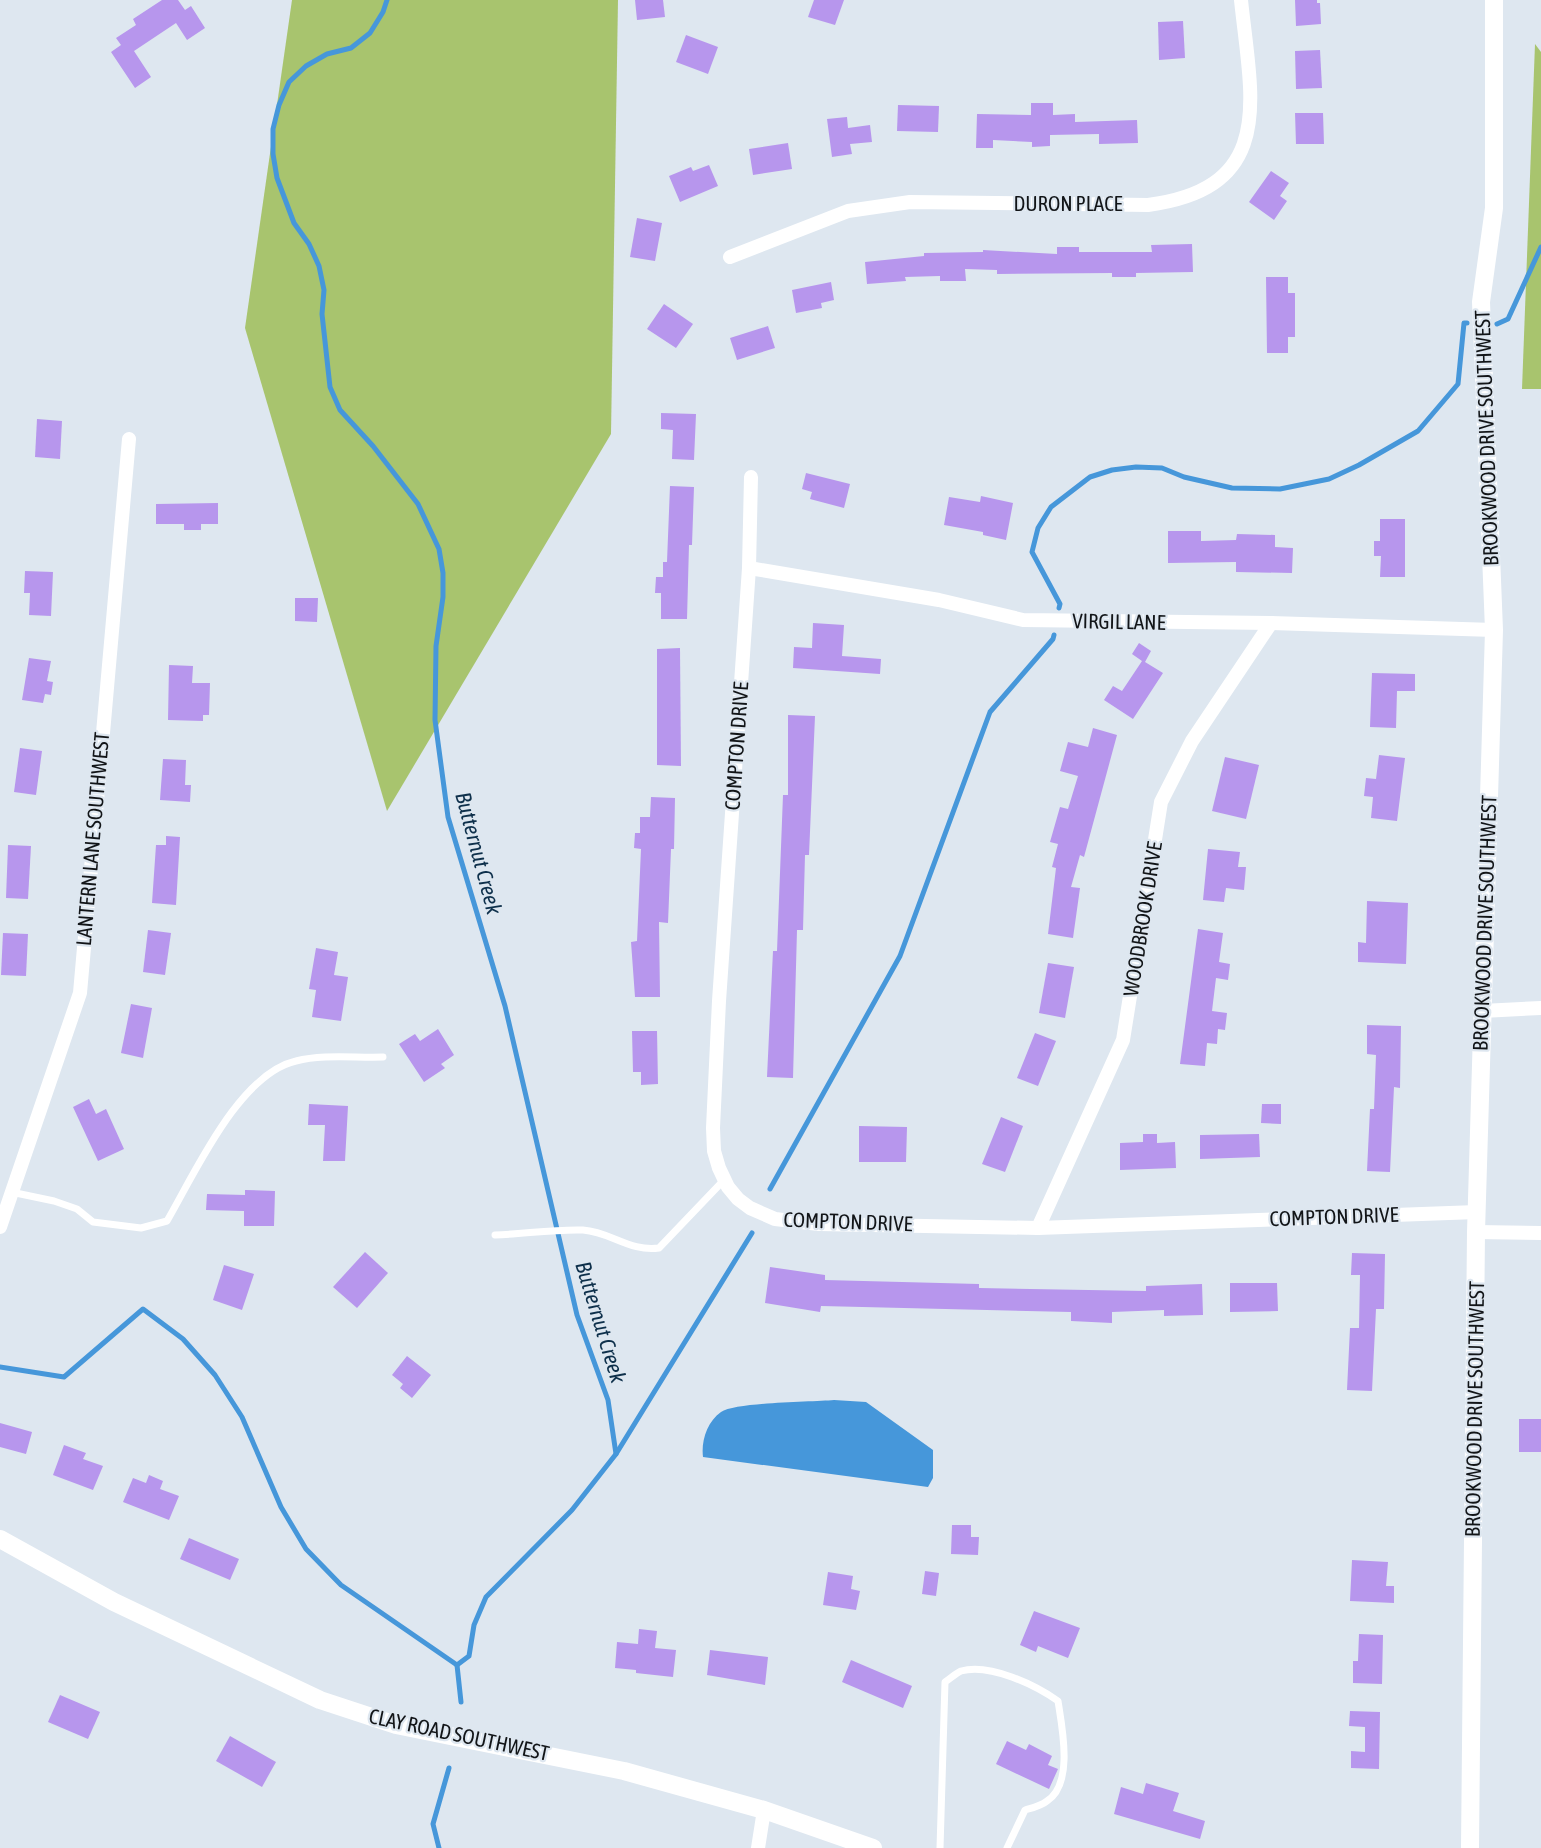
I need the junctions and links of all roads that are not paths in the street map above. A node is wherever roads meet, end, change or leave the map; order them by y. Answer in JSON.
{"nodes":[{"id":1,"x":1241,"y":0,"type":"edge"},
{"id":2,"x":1494,"y":0,"type":"edge"},
{"id":3,"x":730,"y":257,"type":"dead end"},
{"id":4,"x":129,"y":439,"type":"dead end"},
{"id":5,"x":750,"y":477,"type":"dead end"},
{"id":6,"x":749,"y":568,"type":"junction"},
{"id":7,"x":1271,"y":623,"type":"junction"},
{"id":8,"x":1494,"y":630,"type":"junction"},
{"id":9,"x":1541,"y":1008,"type":"edge"},
{"id":10,"x":1482,"y":1011,"type":"junction"},
{"id":11,"x":383,"y":1057,"type":"dead end"},
{"id":12,"x":724,"y":1180,"type":"junction"},
{"id":13,"x":11,"y":1192,"type":"junction"},
{"id":14,"x":1477,"y":1212,"type":"junction"},
{"id":15,"x":0,"y":1227,"type":"edge"},
{"id":16,"x":1038,"y":1228,"type":"junction"},
{"id":17,"x":1476,"y":1232,"type":"junction"},
{"id":18,"x":1541,"y":1233,"type":"edge"},
{"id":19,"x":495,"y":1235,"type":"dead end"},
{"id":20,"x":0,"y":1539,"type":"edge"},
{"id":21,"x":764,"y":1810,"type":"junction"},
{"id":22,"x":758,"y":1848,"type":"edge"},
{"id":23,"x":873,"y":1848,"type":"edge"},
{"id":24,"x":940,"y":1848,"type":"edge"},
{"id":25,"x":1007,"y":1848,"type":"edge"},
{"id":26,"x":1470,"y":1848,"type":"edge"}],
"edges":[{"from":1,"to":3,"type":"street","name":"DURON PLACE"},
{"from":2,"to":8,"type":"street","name":"BROOKWOOD DRIVE SOUTHWEST"},
{"from":4,"to":13,"type":"street","name":"LANTERN LANE SOUTHWEST"},
{"from":5,"to":6,"type":"street","name":"COMPTON DRIVE"},
{"from":6,"to":7,"type":"street","name":"VIRGIL LANE"},
{"from":6,"to":12,"type":"street","name":"COMPTON DRIVE"},
{"from":7,"to":8,"type":"street","name":"VIRGIL LANE"},
{"from":7,"to":16,"type":"street","name":"WOODBROOK DRIVE"},
{"from":8,"to":10,"type":"street","name":"BROOKWOOD DRIVE SOUTHWEST"},
{"from":9,"to":10,"type":"street"},
{"from":10,"to":14,"type":"street","name":"BROOKWOOD DRIVE SOUTHWEST"},
{"from":11,"to":13,"type":"lane"},
{"from":12,"to":16,"type":"street","name":"COMPTON DRIVE"},
{"from":12,"to":19,"type":"lane"},
{"from":13,"to":15,"type":"street","name":"LANTERN LANE SOUTHWEST"},
{"from":14,"to":16,"type":"street","name":"COMPTON DRIVE"},
{"from":14,"to":17,"type":"street","name":"BROOKWOOD DRIVE SOUTHWEST"},
{"from":17,"to":18,"type":"street"},
{"from":17,"to":26,"type":"street","name":"BROOKWOOD DRIVE SOUTHWEST"},
{"from":20,"to":21,"type":"street","name":"CLAY ROAD SOUTHWEST"},
{"from":21,"to":22,"type":"street"},
{"from":21,"to":23,"type":"street","name":"CLAY ROAD SOUTHWEST"},
{"from":24,"to":25,"type":"lane"}]}
